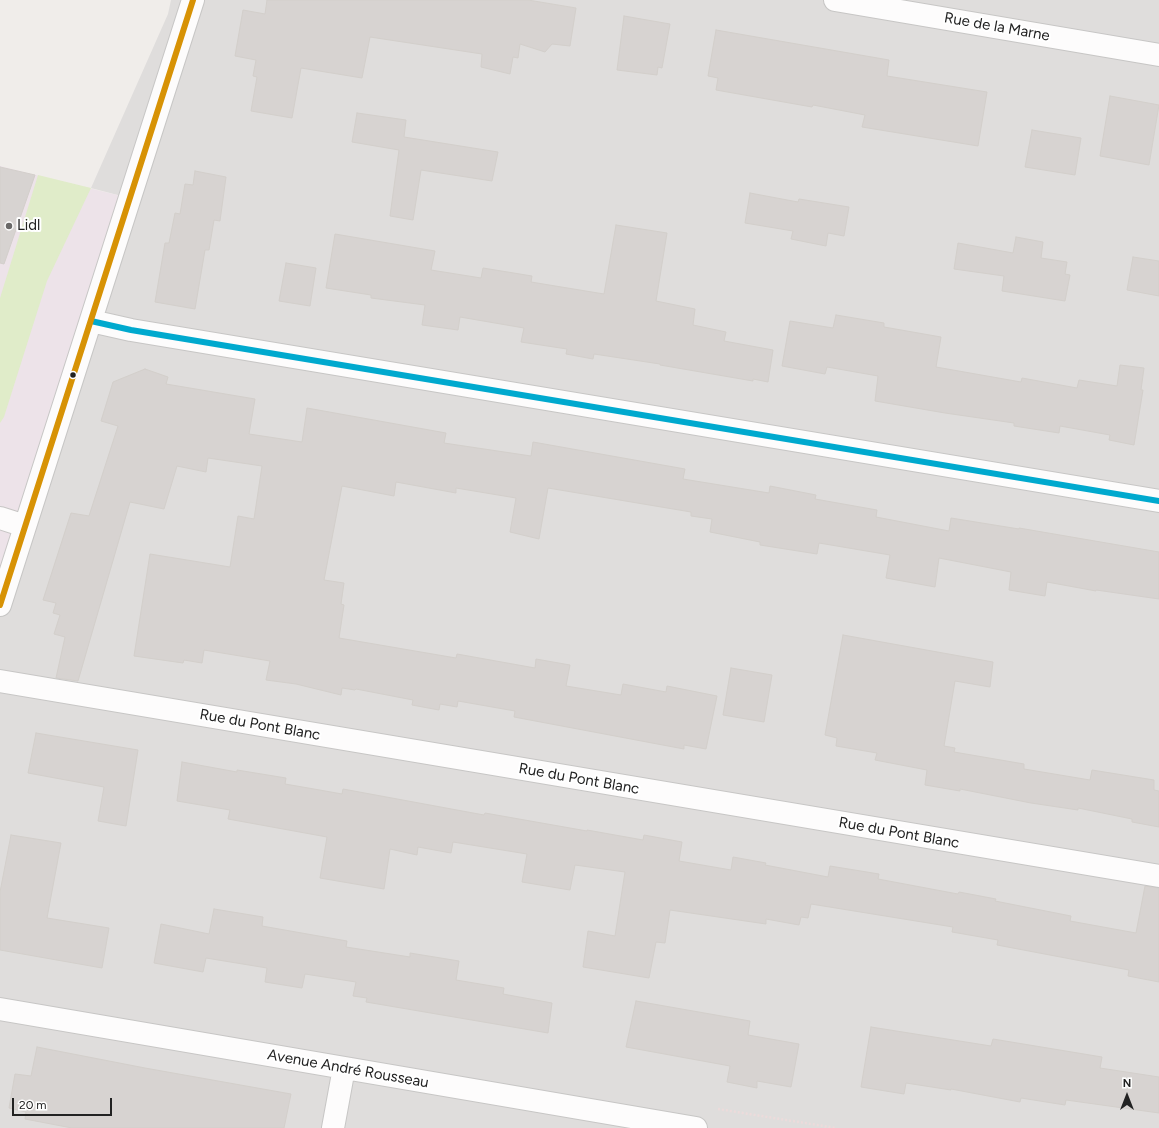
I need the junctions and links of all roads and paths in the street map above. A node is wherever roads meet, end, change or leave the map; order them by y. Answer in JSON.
{"nodes":[{"id":1,"x":193,"y":0,"type":"edge"},
{"id":2,"x":835,"y":0,"type":"edge"},
{"id":3,"x":1159,"y":55,"type":"edge"},
{"id":4,"x":91,"y":321,"type":"junction"},
{"id":5,"x":1159,"y":501,"type":"edge"},
{"id":6,"x":0,"y":518,"type":"edge"},
{"id":7,"x":26,"y":526,"type":"junction"},
{"id":8,"x":0,"y":605,"type":"edge"},
{"id":9,"x":0,"y":681,"type":"edge"},
{"id":10,"x":1159,"y":876,"type":"edge"},
{"id":11,"x":0,"y":1008,"type":"edge"},
{"id":12,"x":344,"y":1068,"type":"junction"},
{"id":13,"x":333,"y":1128,"type":"edge"},
{"id":14,"x":696,"y":1128,"type":"edge"}],
"edges":[{"from":1,"to":4,"type":"street"},
{"from":2,"to":3,"type":"street","name":"Rue de la Marne"},
{"from":4,"to":5,"type":"street"},
{"from":4,"to":7,"type":"street"},
{"from":6,"to":7,"type":"street"},
{"from":7,"to":8,"type":"street"},
{"from":9,"to":10,"type":"street","name":"Rue du Pont Blanc"},
{"from":11,"to":12,"type":"street","name":"Avenue André Rousseau"},
{"from":12,"to":13,"type":"street"},
{"from":12,"to":14,"type":"street","name":"Avenue André Rousseau"}]}
